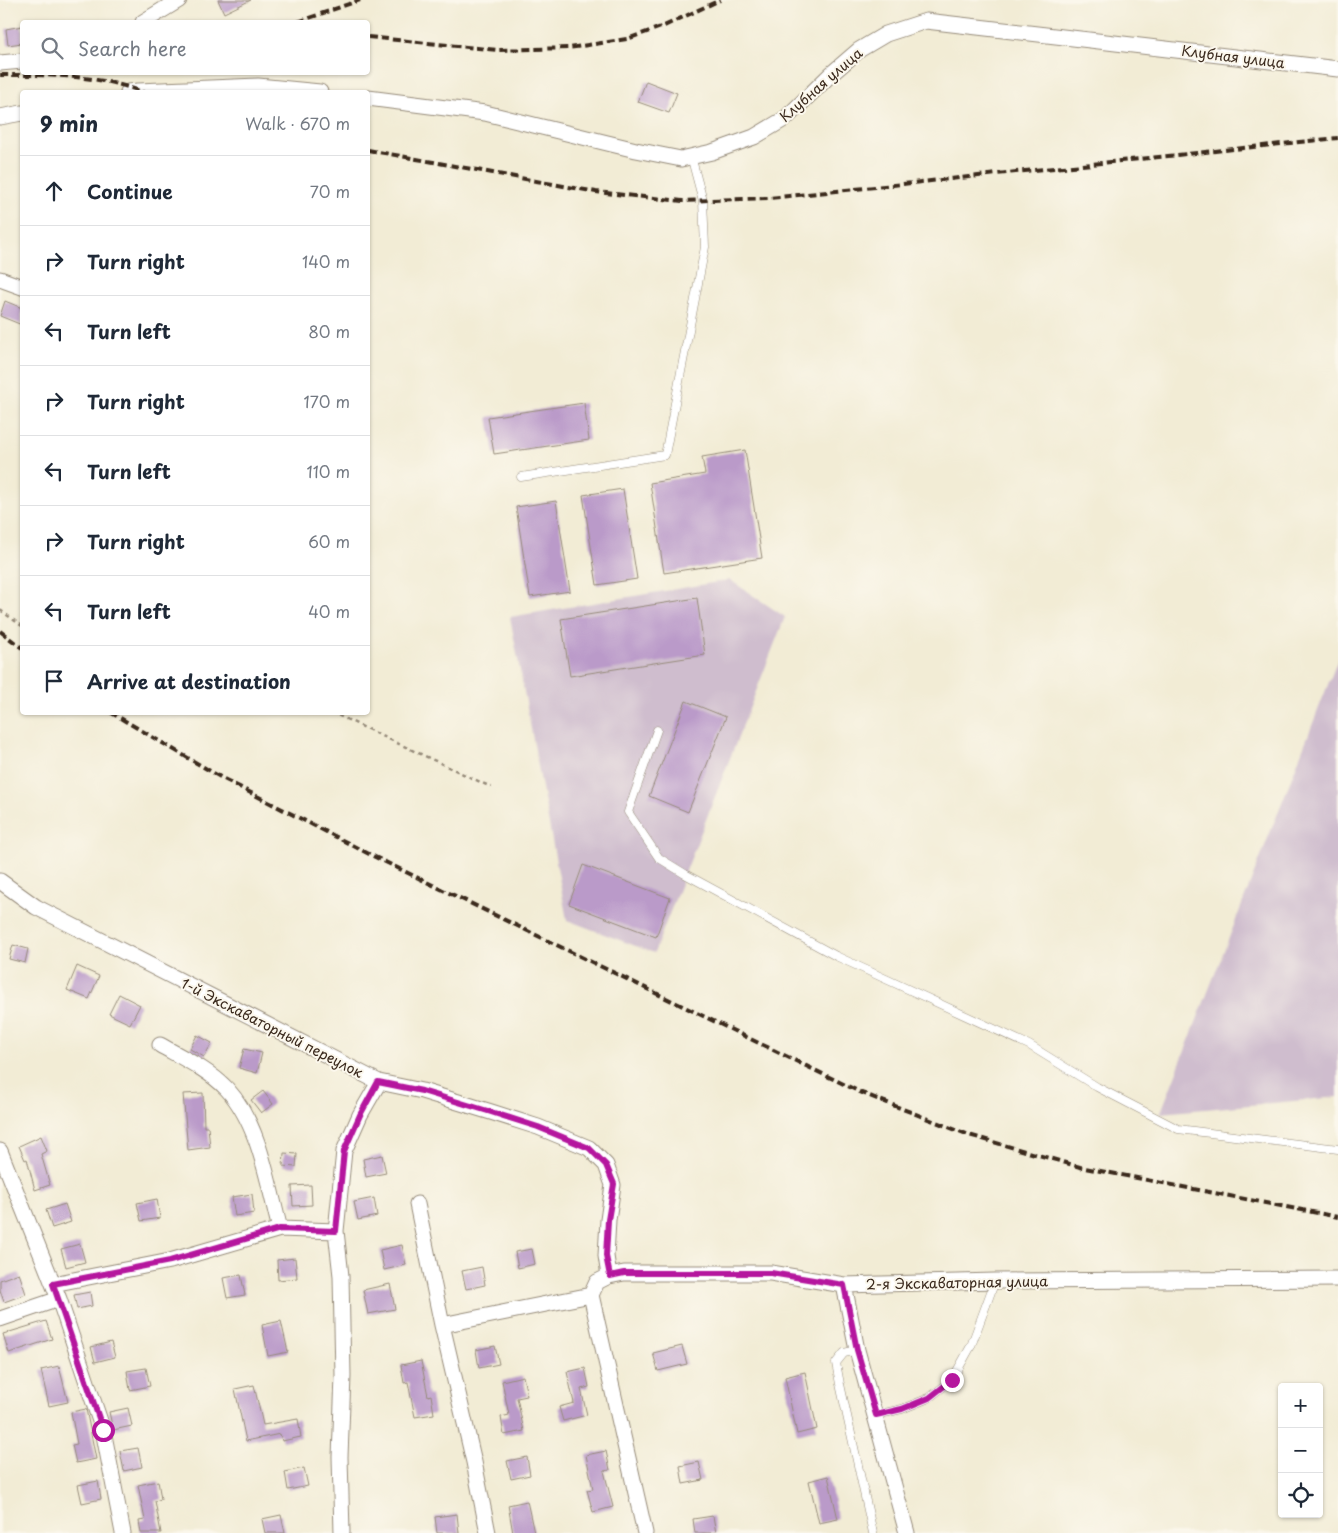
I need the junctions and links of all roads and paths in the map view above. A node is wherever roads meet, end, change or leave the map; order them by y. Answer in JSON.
{"nodes":[{"id":1,"x":179,"y":0,"type":"edge"},
{"id":2,"x":146,"y":20,"type":"edge"},
{"id":3,"x":20,"y":61,"type":"edge"},
{"id":4,"x":0,"y":63,"type":"edge"},
{"id":5,"x":1338,"y":69,"type":"edge"},
{"id":6,"x":138,"y":90,"type":"edge"},
{"id":7,"x":299,"y":90,"type":"edge"},
{"id":8,"x":370,"y":98,"type":"edge"},
{"id":9,"x":20,"y":113,"type":"edge"},
{"id":10,"x":0,"y":117,"type":"edge"},
{"id":11,"x":691,"y":156,"type":"junction"},
{"id":12,"x":0,"y":279,"type":"edge"},
{"id":13,"x":20,"y":287,"type":"edge"},
{"id":14,"x":521,"y":477,"type":"dead end"},
{"id":15,"x":0,"y":610,"type":"edge"},
{"id":16,"x":20,"y":625,"type":"edge"},
{"id":17,"x":337,"y":715,"type":"edge"},
{"id":18,"x":657,"y":730,"type":"dead end"},
{"id":19,"x":491,"y":787,"type":"dead end"},
{"id":20,"x":0,"y":881,"type":"edge"},
{"id":21,"x":160,"y":1045,"type":"dead end"},
{"id":22,"x":378,"y":1082,"type":"junction"},
{"id":23,"x":1338,"y":1149,"type":"edge"},
{"id":24,"x":0,"y":1151,"type":"edge"},
{"id":25,"x":416,"y":1204,"type":"dead end"},
{"id":26,"x":280,"y":1229,"type":"junction"},
{"id":27,"x":336,"y":1231,"type":"junction"},
{"id":28,"x":610,"y":1276,"type":"junction"},
{"id":29,"x":1338,"y":1279,"type":"edge"},
{"id":30,"x":994,"y":1281,"type":"junction"},
{"id":31,"x":53,"y":1284,"type":"junction"},
{"id":32,"x":844,"y":1285,"type":"junction"},
{"id":33,"x":591,"y":1296,"type":"junction"},
{"id":34,"x":59,"y":1299,"type":"junction"},
{"id":35,"x":0,"y":1320,"type":"edge"},
{"id":36,"x":442,"y":1325,"type":"junction"},
{"id":37,"x":857,"y":1350,"type":"junction"},
{"id":38,"x":876,"y":1415,"type":"junction"},
{"id":39,"x":123,"y":1533,"type":"edge"},
{"id":40,"x":342,"y":1533,"type":"edge"},
{"id":41,"x":488,"y":1533,"type":"edge"},
{"id":42,"x":645,"y":1533,"type":"edge"},
{"id":43,"x":873,"y":1533,"type":"edge"},
{"id":44,"x":907,"y":1533,"type":"edge"}],
"edges":[{"from":1,"to":2,"type":"street"},
{"from":3,"to":4,"type":"street"},
{"from":5,"to":11,"type":"street","name":"Клубная улица"},
{"from":6,"to":7,"type":"street"},
{"from":8,"to":11,"type":"street","name":"Клубная улица"},
{"from":9,"to":10,"type":"street"},
{"from":11,"to":14,"type":"lane"},
{"from":12,"to":13,"type":"street"},
{"from":15,"to":16,"type":"path"},
{"from":17,"to":19,"type":"path"},
{"from":18,"to":23,"type":"lane"},
{"from":20,"to":22,"type":"street","name":"1-й Экскаваторный переулок"},
{"from":21,"to":26,"type":"street"},
{"from":22,"to":27,"type":"street","name":"1-й Экскаваторный переулок"},
{"from":22,"to":28,"type":"street"},
{"from":24,"to":31,"type":"street"},
{"from":25,"to":36,"type":"street"},
{"from":26,"to":27,"type":"street"},
{"from":26,"to":31,"type":"street"},
{"from":27,"to":40,"type":"street","name":"1-й Экскаваторный переулок"},
{"from":28,"to":32,"type":"street","name":"2-я Экскаваторная улица"},
{"from":28,"to":33,"type":"street"},
{"from":29,"to":30,"type":"street","name":"2-я Экскаваторная улица"},
{"from":30,"to":32,"type":"street","name":"2-я Экскаваторная улица"},
{"from":30,"to":38,"type":"lane"},
{"from":31,"to":34,"type":"street"},
{"from":32,"to":37,"type":"street"},
{"from":33,"to":36,"type":"street"},
{"from":33,"to":42,"type":"street"},
{"from":34,"to":35,"type":"street"},
{"from":34,"to":39,"type":"street"},
{"from":36,"to":41,"type":"street"},
{"from":37,"to":38,"type":"street"},
{"from":37,"to":43,"type":"lane"},
{"from":38,"to":44,"type":"street"}]}
